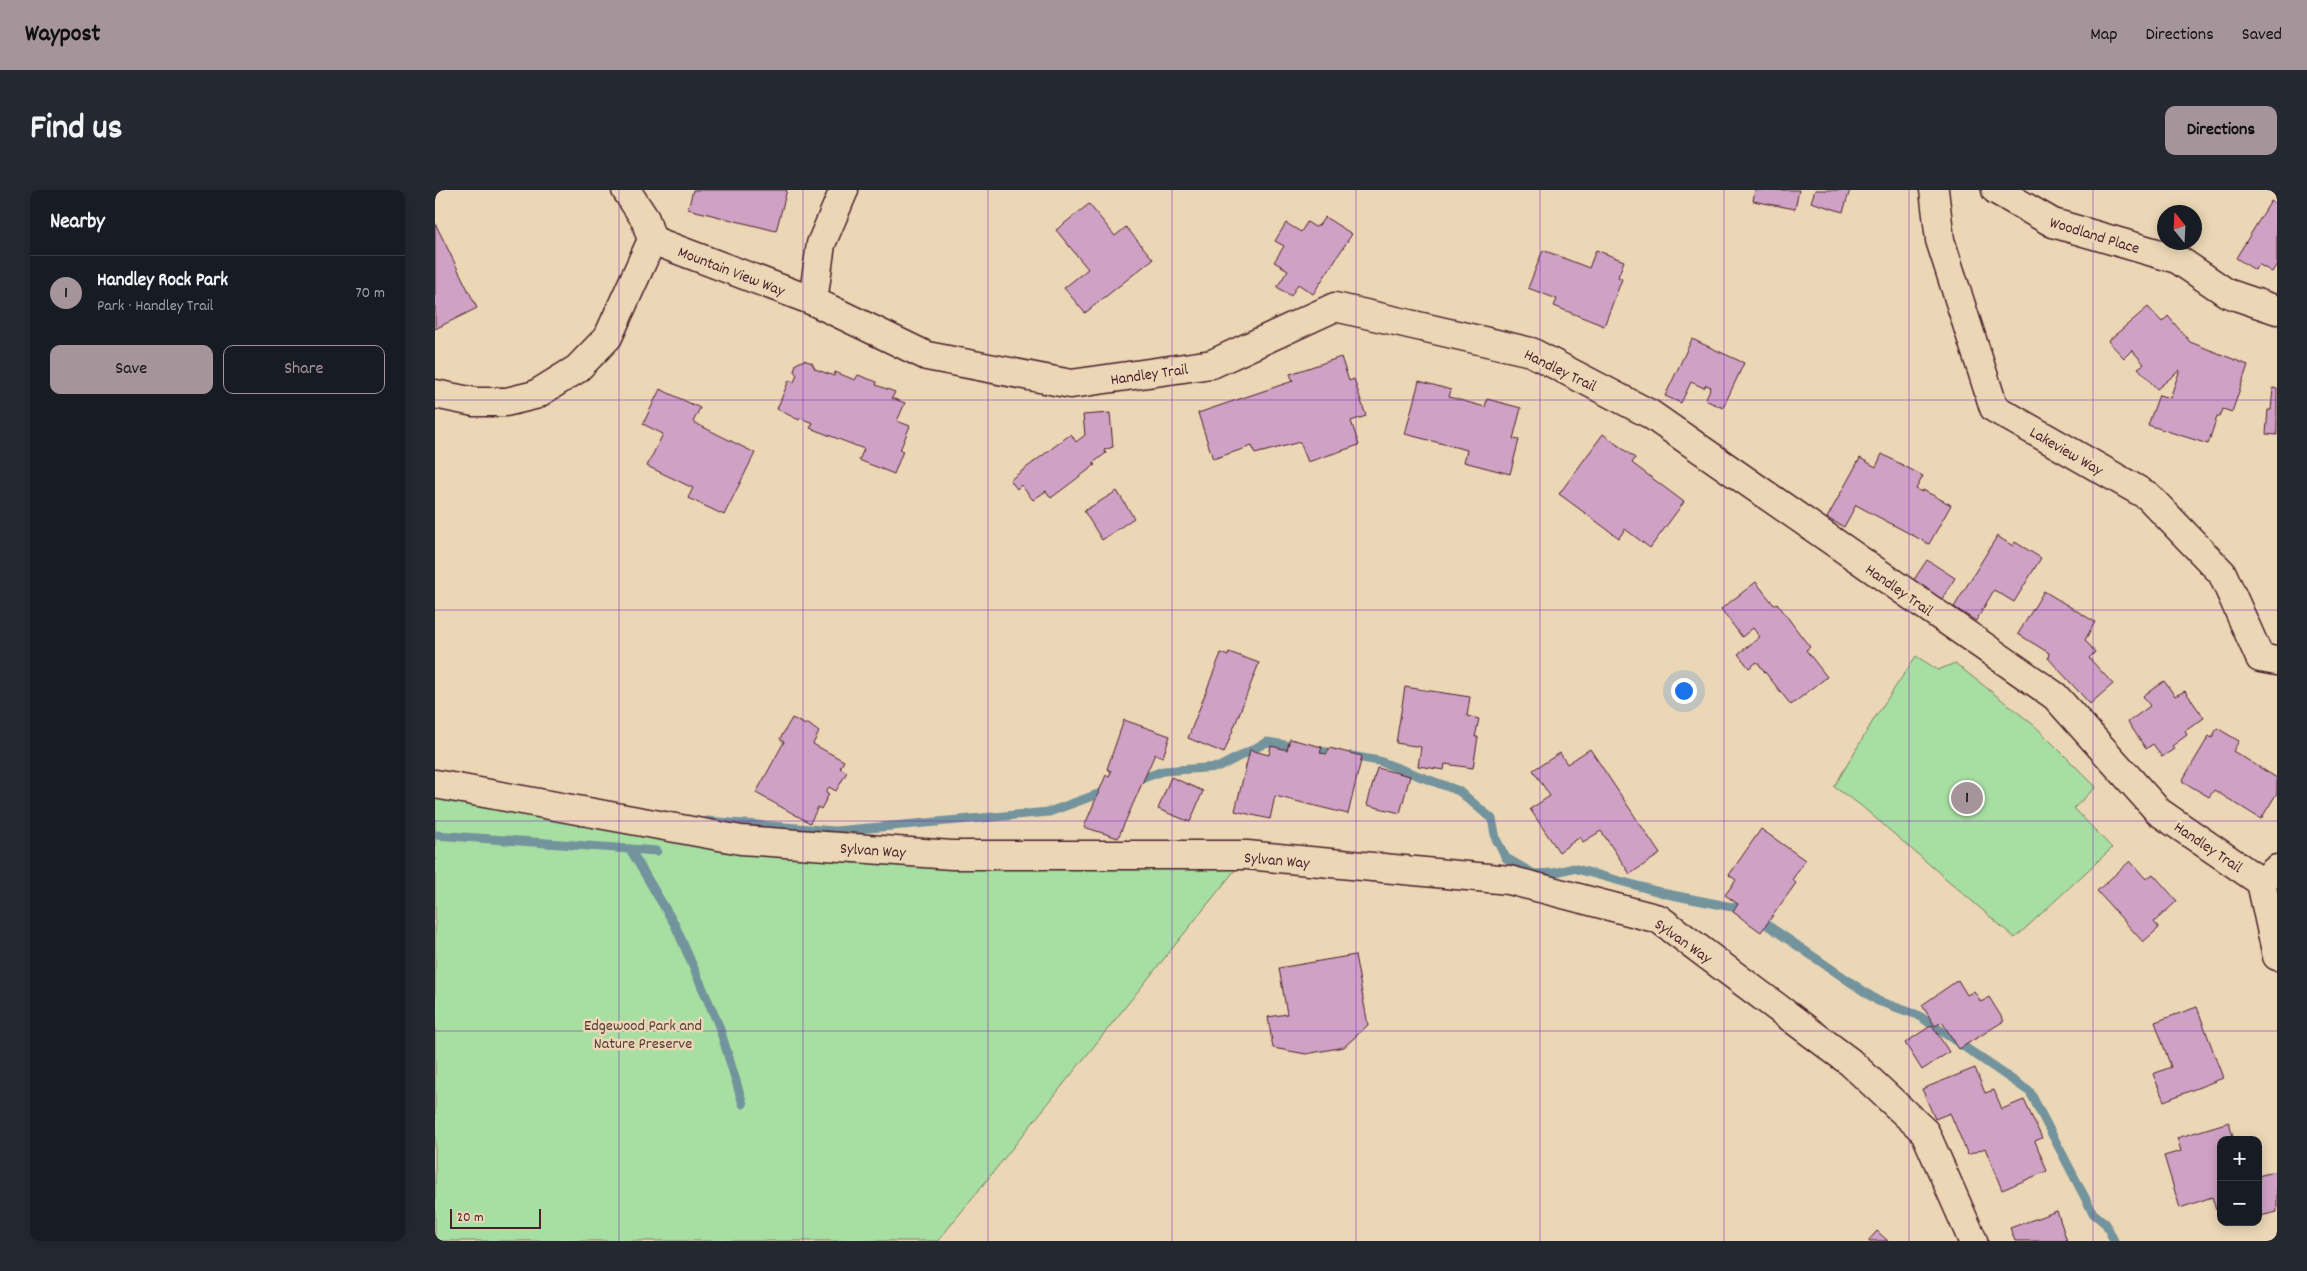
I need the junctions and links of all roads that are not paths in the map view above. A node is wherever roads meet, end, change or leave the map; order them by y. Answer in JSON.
{"nodes":[{"id":1,"x":626,"y":190,"type":"edge"},
{"id":2,"x":845,"y":190,"type":"edge"},
{"id":3,"x":1934,"y":190,"type":"edge"},
{"id":4,"x":1997,"y":190,"type":"edge"},
{"id":5,"x":652,"y":240,"type":"junction"},
{"id":6,"x":813,"y":301,"type":"junction"},
{"id":7,"x":2277,"y":310,"type":"edge"},
{"id":8,"x":435,"y":394,"type":"edge"},
{"id":9,"x":2277,"y":661,"type":"edge"},
{"id":10,"x":435,"y":784,"type":"edge"},
{"id":11,"x":2269,"y":875,"type":"edge"},
{"id":12,"x":2277,"y":956,"type":"edge"},
{"id":13,"x":1973,"y":1241,"type":"edge"}],
"edges":[{"from":1,"to":5,"type":"street"},
{"from":2,"to":6,"type":"street"},
{"from":3,"to":9,"type":"street","name":"Lakeview Way"},
{"from":4,"to":7,"type":"street","name":"Woodland Place"},
{"from":5,"to":6,"type":"street","name":"Mountain View Way"},
{"from":5,"to":8,"type":"street"},
{"from":6,"to":11,"type":"street","name":"Handley Trail"},
{"from":10,"to":13,"type":"street","name":"Sylvan Way"},
{"from":11,"to":12,"type":"street"}]}
